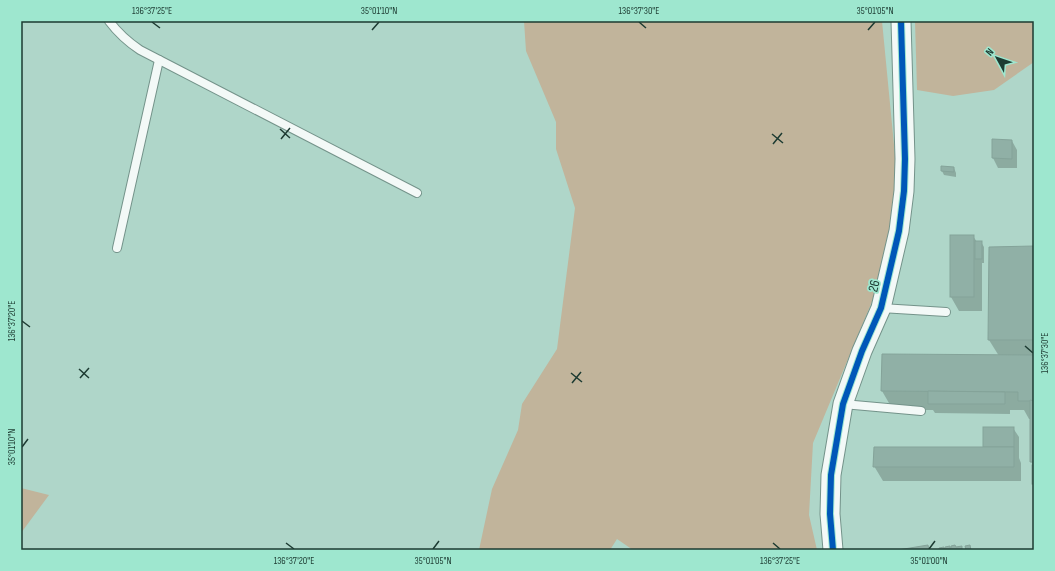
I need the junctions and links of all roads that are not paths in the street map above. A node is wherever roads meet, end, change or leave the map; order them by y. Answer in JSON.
{"nodes":[{"id":1,"x":109,"y":21,"type":"edge"},
{"id":2,"x":901,"y":21,"type":"edge"},
{"id":3,"x":159,"y":60,"type":"junction"},
{"id":4,"x":417,"y":193,"type":"dead end"},
{"id":5,"x":117,"y":248,"type":"dead end"},
{"id":6,"x":881,"y":308,"type":"junction"},
{"id":7,"x":946,"y":312,"type":"dead end"},
{"id":8,"x":844,"y":404,"type":"junction"},
{"id":9,"x":921,"y":410,"type":"dead end"},
{"id":10,"x":833,"y":550,"type":"edge"}],
"edges":[{"from":1,"to":3,"type":"lane"},
{"from":2,"to":6,"type":"street","name":"26"},
{"from":3,"to":4,"type":"lane"},
{"from":3,"to":5,"type":"lane"},
{"from":6,"to":7,"type":"lane"},
{"from":6,"to":8,"type":"street","name":"26"},
{"from":8,"to":9,"type":"lane"},
{"from":8,"to":10,"type":"street","name":"26"}]}
